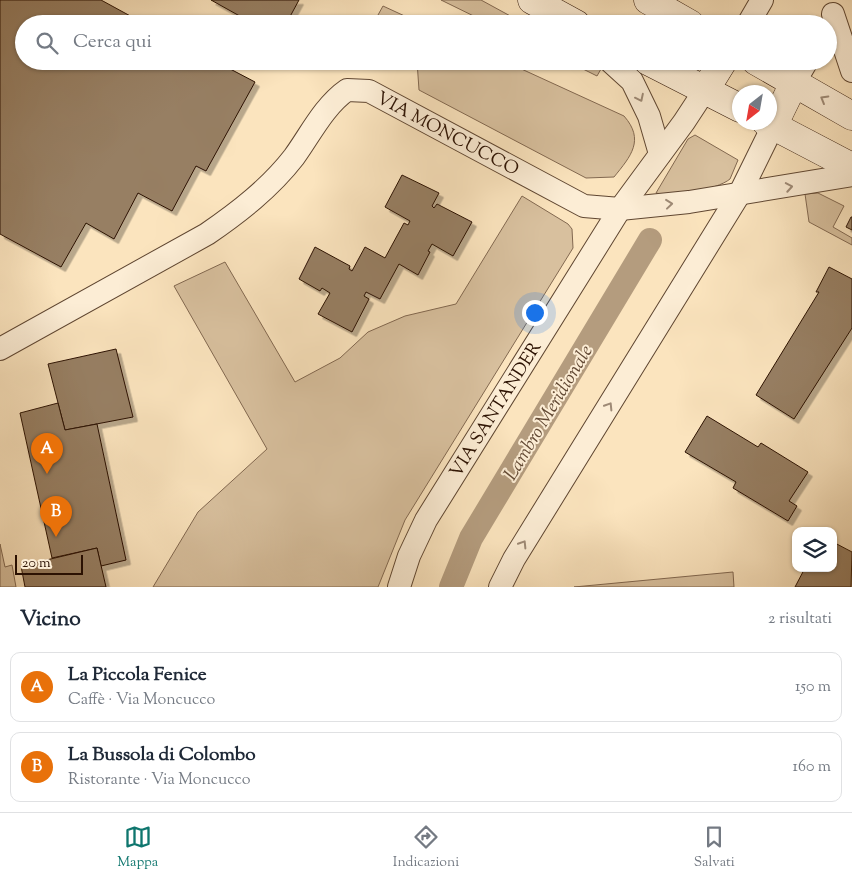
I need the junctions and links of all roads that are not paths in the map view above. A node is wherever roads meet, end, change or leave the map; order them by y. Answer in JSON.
{"nodes":[{"id":1,"x":648,"y":0,"type":"edge"},
{"id":2,"x":762,"y":0,"type":"edge"},
{"id":3,"x":674,"y":15,"type":"edge"},
{"id":4,"x":753,"y":15,"type":"edge"},
{"id":5,"x":837,"y":24,"type":"edge"},
{"id":6,"x":620,"y":70,"type":"edge"},
{"id":7,"x":665,"y":70,"type":"edge"},
{"id":8,"x":717,"y":70,"type":"edge"},
{"id":9,"x":852,"y":71,"type":"edge"},
{"id":10,"x":800,"y":72,"type":"edge"},
{"id":11,"x":704,"y":90,"type":"junction"},
{"id":12,"x":732,"y":104,"type":"edge"},
{"id":13,"x":777,"y":112,"type":"edge"},
{"id":14,"x":852,"y":116,"type":"edge"},
{"id":15,"x":777,"y":128,"type":"edge"},
{"id":16,"x":767,"y":130,"type":"edge"},
{"id":17,"x":660,"y":154,"type":"junction"},
{"id":18,"x":852,"y":167,"type":"edge"},
{"id":19,"x":852,"y":175,"type":"edge"},
{"id":20,"x":740,"y":193,"type":"junction"},
{"id":21,"x":620,"y":209,"type":"junction"},
{"id":22,"x":0,"y":349,"type":"edge"},
{"id":23,"x":399,"y":587,"type":"edge"},
{"id":24,"x":500,"y":587,"type":"edge"}],
"edges":[{"from":1,"to":3,"type":"main road"},
{"from":2,"to":4,"type":"street"},
{"from":5,"to":9,"type":"street"},
{"from":6,"to":17,"type":"street","one_way":true},
{"from":7,"to":11,"type":"main road"},
{"from":8,"to":11,"type":"main road"},
{"from":10,"to":13,"type":"main road"},
{"from":14,"to":10,"type":"main road","one_way":true},
{"from":11,"to":12,"type":"main road"},
{"from":11,"to":17,"type":"street","name":"VIA SANTANDER"},
{"from":15,"to":18,"type":"main road"},
{"from":16,"to":20,"type":"street"},
{"from":17,"to":21,"type":"street","name":"VIA SANTANDER"},
{"from":20,"to":19,"type":"street","name":"VIA MONCUCCO","one_way":true},
{"from":21,"to":20,"type":"street","name":"VIA MONCUCCO","one_way":true},
{"from":24,"to":20,"type":"street","one_way":true},
{"from":21,"to":22,"type":"street","name":"VIA MONCUCCO"},
{"from":21,"to":23,"type":"street","name":"VIA SANTANDER"}]}
